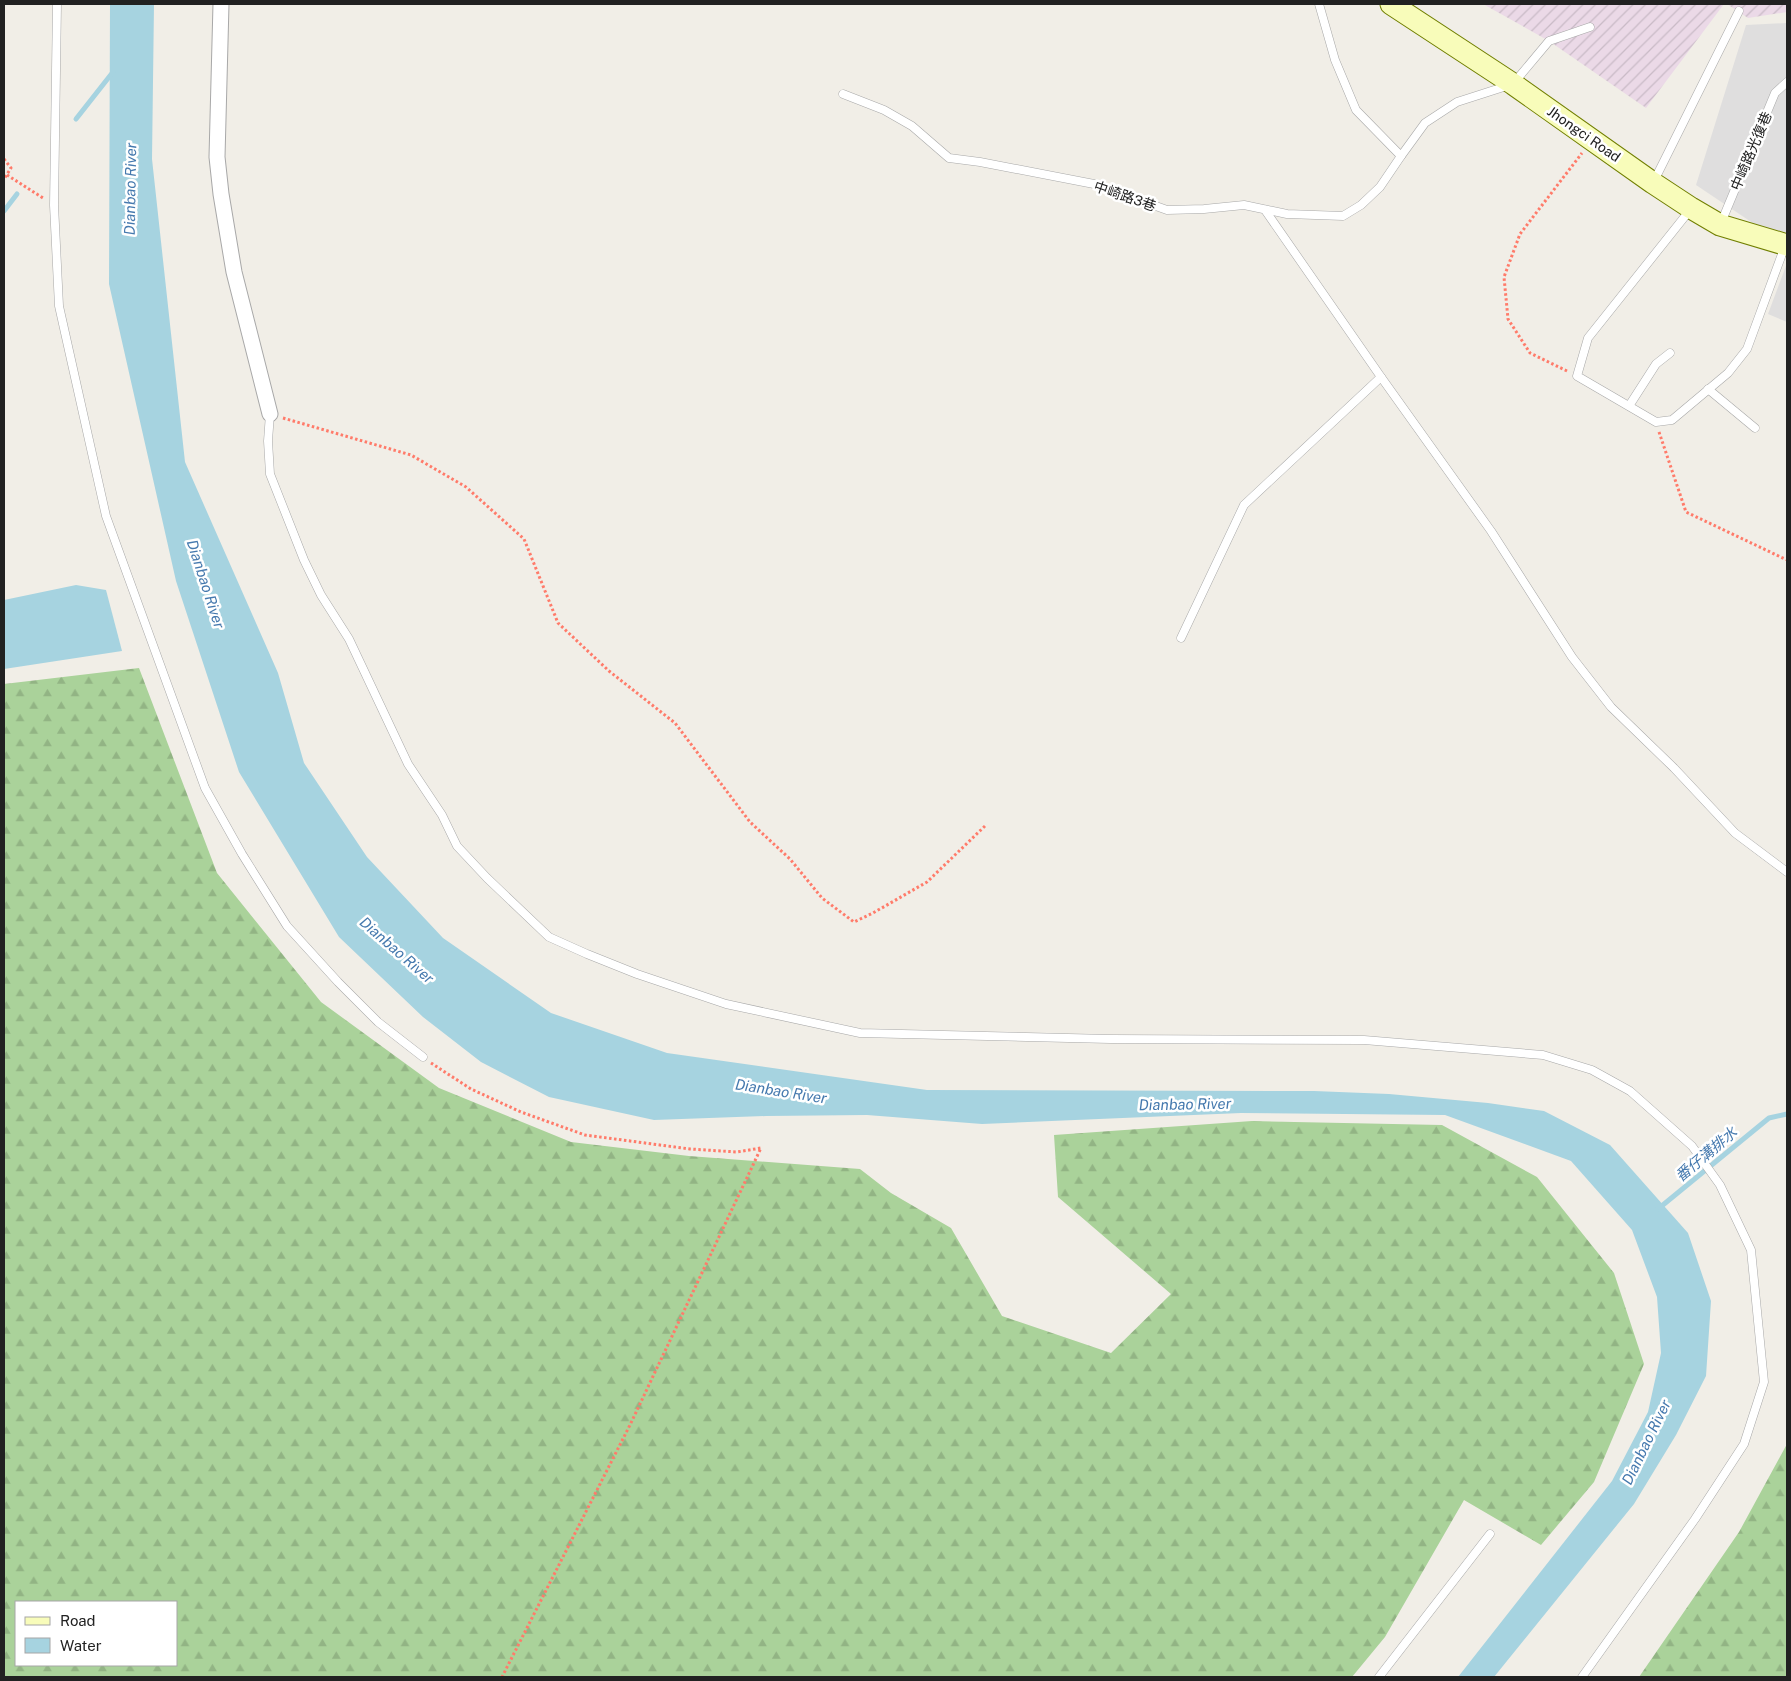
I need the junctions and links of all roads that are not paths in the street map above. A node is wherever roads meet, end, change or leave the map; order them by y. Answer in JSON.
{"nodes":[{"id":1,"x":56,"y":4,"type":"edge"},
{"id":2,"x":221,"y":4,"type":"edge"},
{"id":3,"x":1319,"y":4,"type":"edge"},
{"id":4,"x":1391,"y":4,"type":"edge"},
{"id":5,"x":1739,"y":11,"type":"dead end"},
{"id":6,"x":1590,"y":27,"type":"dead end"},
{"id":7,"x":1787,"y":82,"type":"edge"},
{"id":8,"x":1513,"y":84,"type":"junction"},
{"id":9,"x":843,"y":94,"type":"dead end"},
{"id":10,"x":1401,"y":156,"type":"junction"},
{"id":11,"x":1653,"y":183,"type":"junction"},
{"id":12,"x":1691,"y":208,"type":"junction"},
{"id":13,"x":1265,"y":210,"type":"junction"},
{"id":14,"x":1720,"y":225,"type":"junction"},
{"id":15,"x":1787,"y":244,"type":"edge"},
{"id":16,"x":1670,"y":353,"type":"dead end"},
{"id":17,"x":1381,"y":377,"type":"junction"},
{"id":18,"x":1708,"y":389,"type":"junction"},
{"id":19,"x":1629,"y":406,"type":"junction"},
{"id":20,"x":270,"y":414,"type":"joint"},
{"id":21,"x":1755,"y":428,"type":"dead end"},
{"id":22,"x":1181,"y":638,"type":"dead end"},
{"id":23,"x":1787,"y":872,"type":"edge"},
{"id":24,"x":423,"y":1057,"type":"road end"},
{"id":25,"x":1490,"y":1534,"type":"dead end"},
{"id":26,"x":1379,"y":1677,"type":"edge"},
{"id":27,"x":1582,"y":1677,"type":"edge"}],
"edges":[{"from":1,"to":24,"type":"lane"},
{"from":2,"to":20,"type":"street"},
{"from":3,"to":10,"type":"lane"},
{"from":4,"to":8,"type":"street","name":"Jhongci Road"},
{"from":5,"to":11,"type":"lane"},
{"from":6,"to":8,"type":"lane"},
{"from":7,"to":14,"type":"lane","name":"中崎路光復巷"},
{"from":8,"to":10,"type":"lane","name":"中崎路3巷"},
{"from":8,"to":11,"type":"street","name":"Jhongci Road"},
{"from":9,"to":13,"type":"lane","name":"中崎路3巷"},
{"from":10,"to":13,"type":"lane","name":"中崎路3巷"},
{"from":11,"to":12,"type":"street","name":"Jhongci Road"},
{"from":12,"to":14,"type":"street","name":"Jhongci Road"},
{"from":12,"to":19,"type":"lane"},
{"from":13,"to":17,"type":"lane"},
{"from":14,"to":15,"type":"street","name":"Jhongci Road"},
{"from":15,"to":18,"type":"lane"},
{"from":16,"to":19,"type":"lane"},
{"from":17,"to":22,"type":"lane"},
{"from":17,"to":23,"type":"lane"},
{"from":18,"to":19,"type":"lane"},
{"from":18,"to":21,"type":"lane"},
{"from":20,"to":27,"type":"lane"},
{"from":25,"to":26,"type":"lane"}]}
